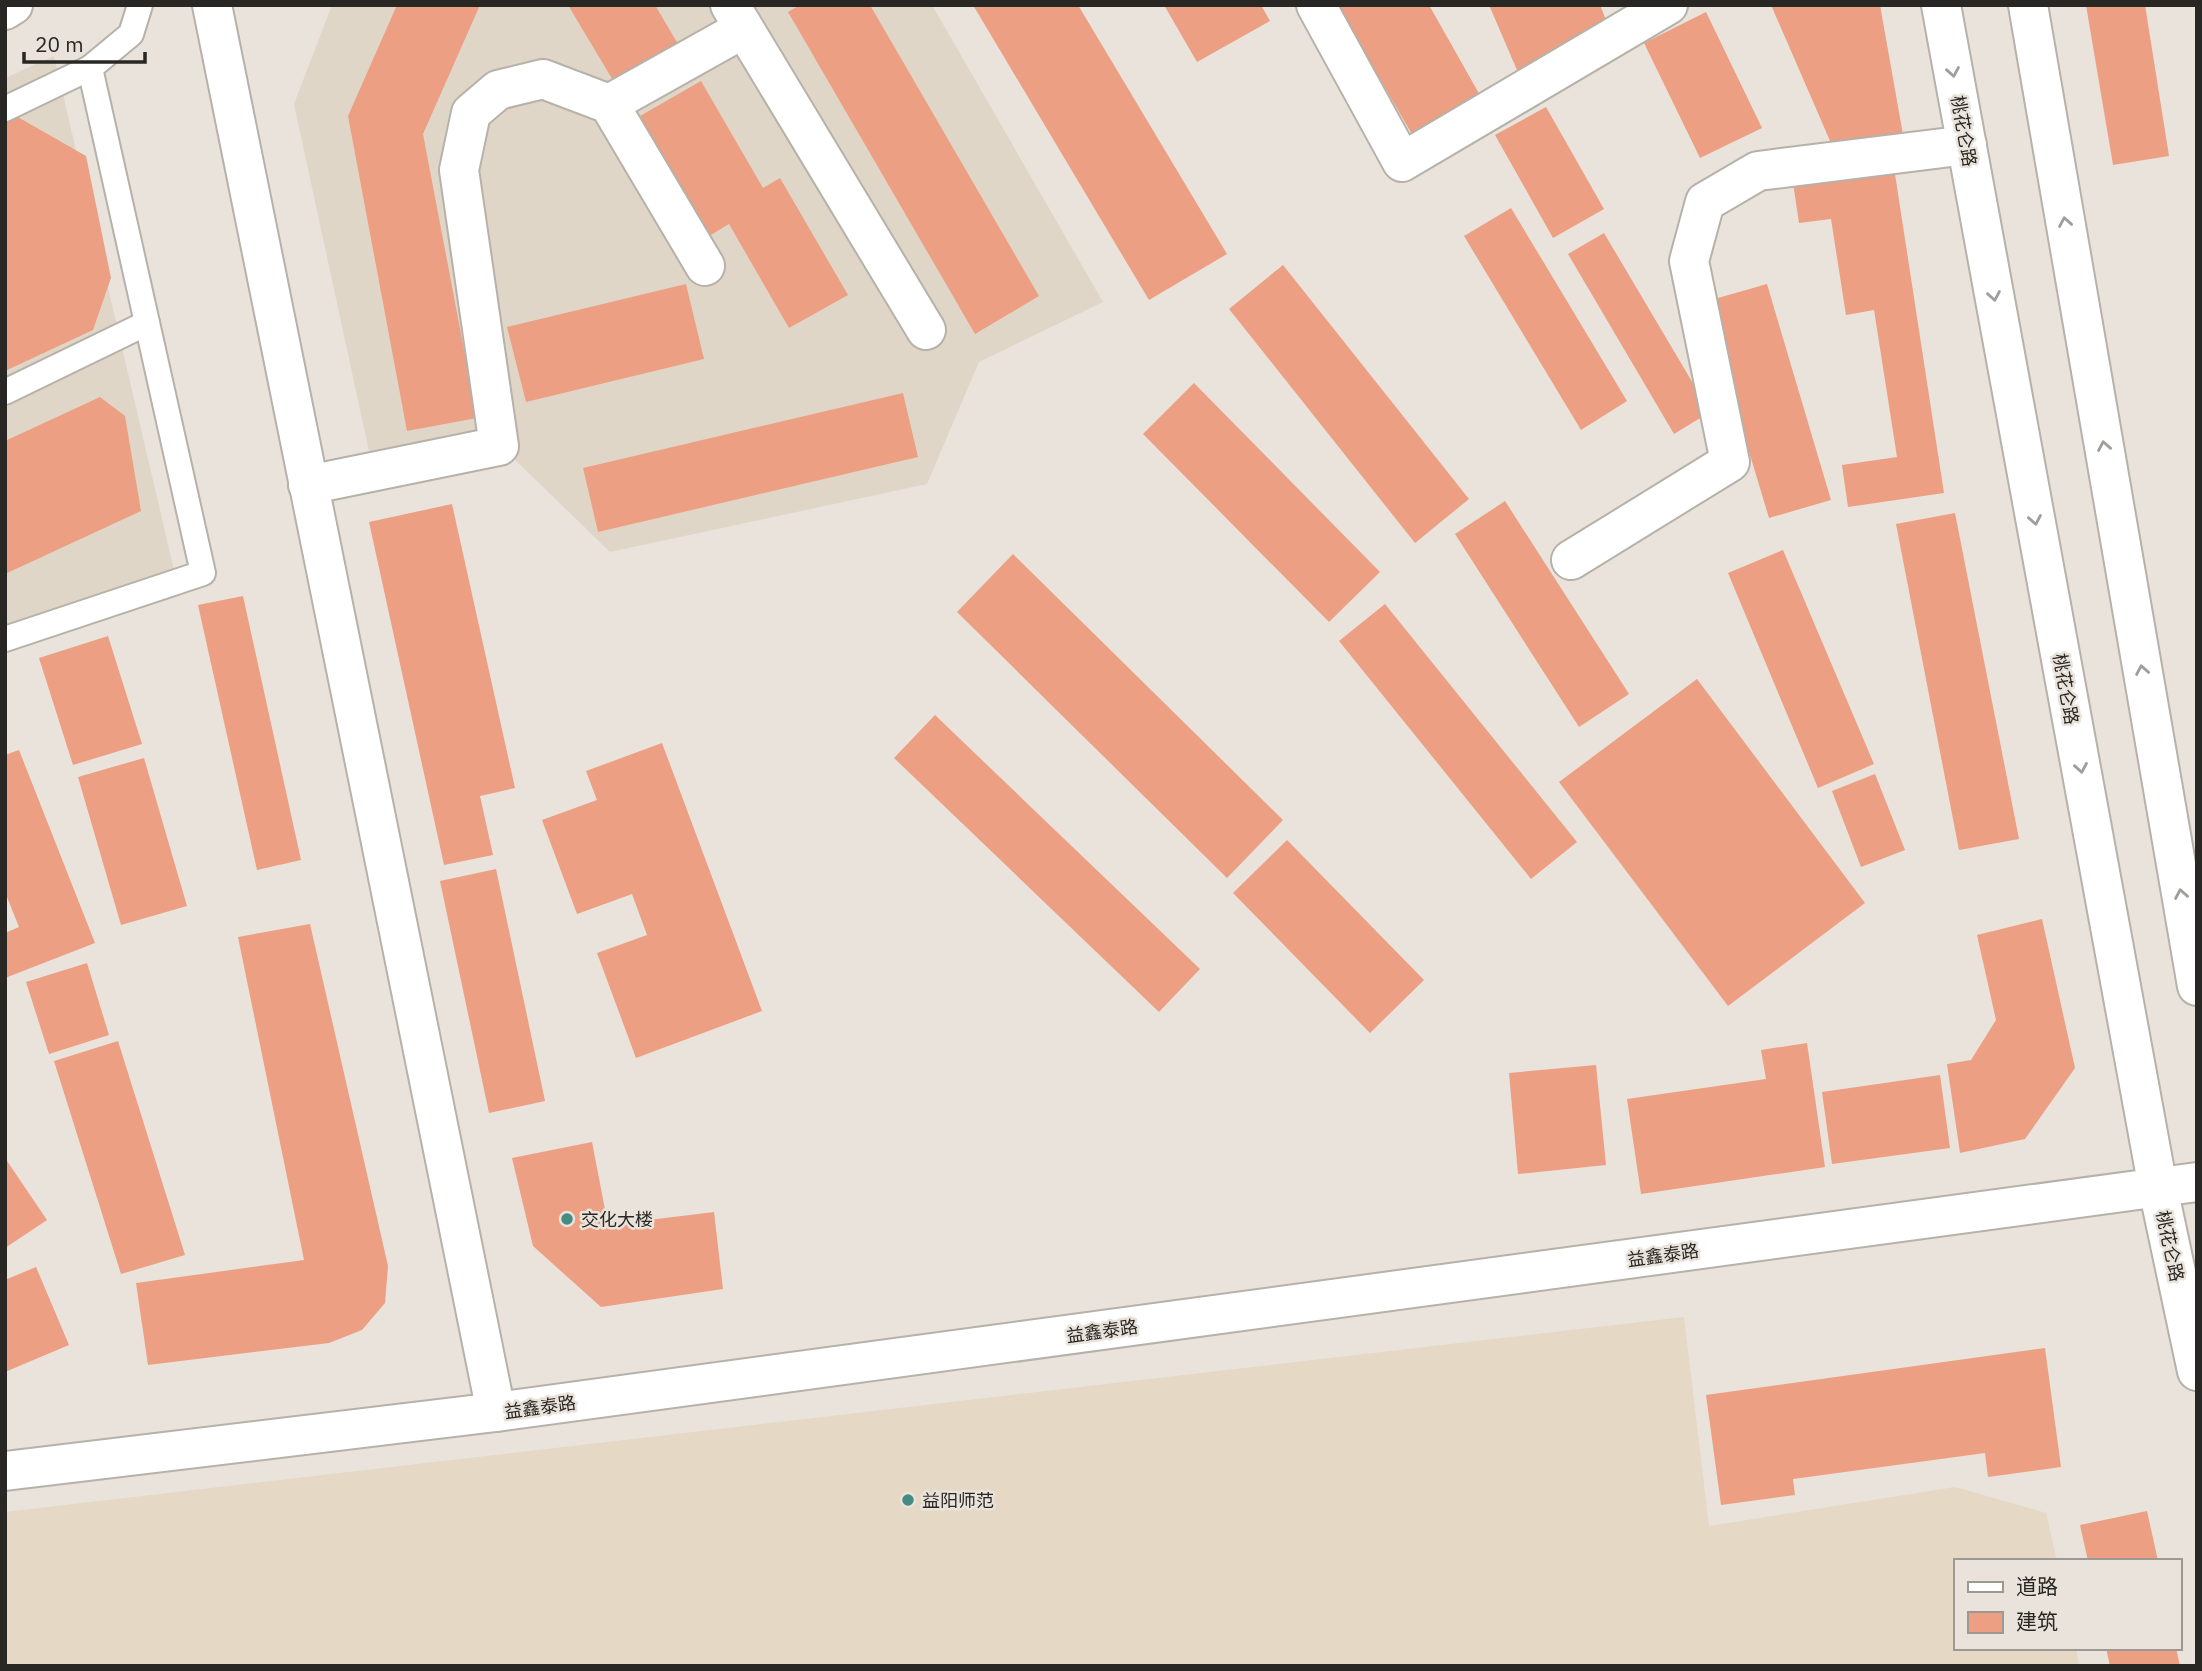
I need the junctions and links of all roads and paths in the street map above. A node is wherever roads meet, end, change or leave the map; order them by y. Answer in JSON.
{"nodes":[{"id":1,"x":13,"y":5,"type":"edge"},
{"id":2,"x":140,"y":5,"type":"edge"},
{"id":3,"x":212,"y":5,"type":"edge"},
{"id":4,"x":1316,"y":5,"type":"edge"},
{"id":5,"x":1941,"y":5,"type":"edge"},
{"id":6,"x":2028,"y":5,"type":"edge"},
{"id":7,"x":1655,"y":8,"type":"edge"},
{"id":8,"x":5,"y":10,"type":"edge"},
{"id":9,"x":737,"y":17,"type":"edge"},
{"id":10,"x":90,"y":68,"type":"junction"},
{"id":11,"x":609,"y":104,"type":"junction"},
{"id":12,"x":5,"y":108,"type":"edge"},
{"id":13,"x":1967,"y":145,"type":"junction"},
{"id":14,"x":705,"y":266,"type":"dead end"},
{"id":15,"x":147,"y":323,"type":"junction"},
{"id":16,"x":926,"y":330,"type":"dead end"},
{"id":17,"x":5,"y":392,"type":"edge"},
{"id":18,"x":309,"y":485,"type":"junction"},
{"id":19,"x":1571,"y":560,"type":"dead end"},
{"id":20,"x":5,"y":639,"type":"edge"},
{"id":21,"x":2197,"y":986,"type":"edge"},
{"id":22,"x":2197,"y":1182,"type":"edge"},
{"id":23,"x":2158,"y":1188,"type":"junction"},
{"id":24,"x":2197,"y":1371,"type":"edge"},
{"id":25,"x":496,"y":1412,"type":"junction"},
{"id":26,"x":5,"y":1471,"type":"edge"}],
"edges":[{"from":1,"to":8,"type":"street"},
{"from":2,"to":10,"type":"lane"},
{"from":3,"to":18,"type":"street"},
{"from":4,"to":7,"type":"street"},
{"from":5,"to":13,"type":"street","name":"桃花仑路","one_way":true},
{"from":21,"to":6,"type":"street","one_way":true},
{"from":9,"to":11,"type":"street"},
{"from":9,"to":16,"type":"street"},
{"from":10,"to":12,"type":"lane"},
{"from":10,"to":15,"type":"lane"},
{"from":11,"to":14,"type":"street"},
{"from":11,"to":18,"type":"street"},
{"from":13,"to":19,"type":"street"},
{"from":13,"to":23,"type":"street","name":"桃花仑路","one_way":true},
{"from":15,"to":17,"type":"lane"},
{"from":15,"to":20,"type":"lane"},
{"from":18,"to":25,"type":"street"},
{"from":22,"to":23,"type":"street","name":"益鑫泰路"},
{"from":23,"to":24,"type":"street","name":"桃花仑路"},
{"from":23,"to":25,"type":"street","name":"益鑫泰路"},
{"from":25,"to":26,"type":"street","name":"益鑫泰路"}]}
